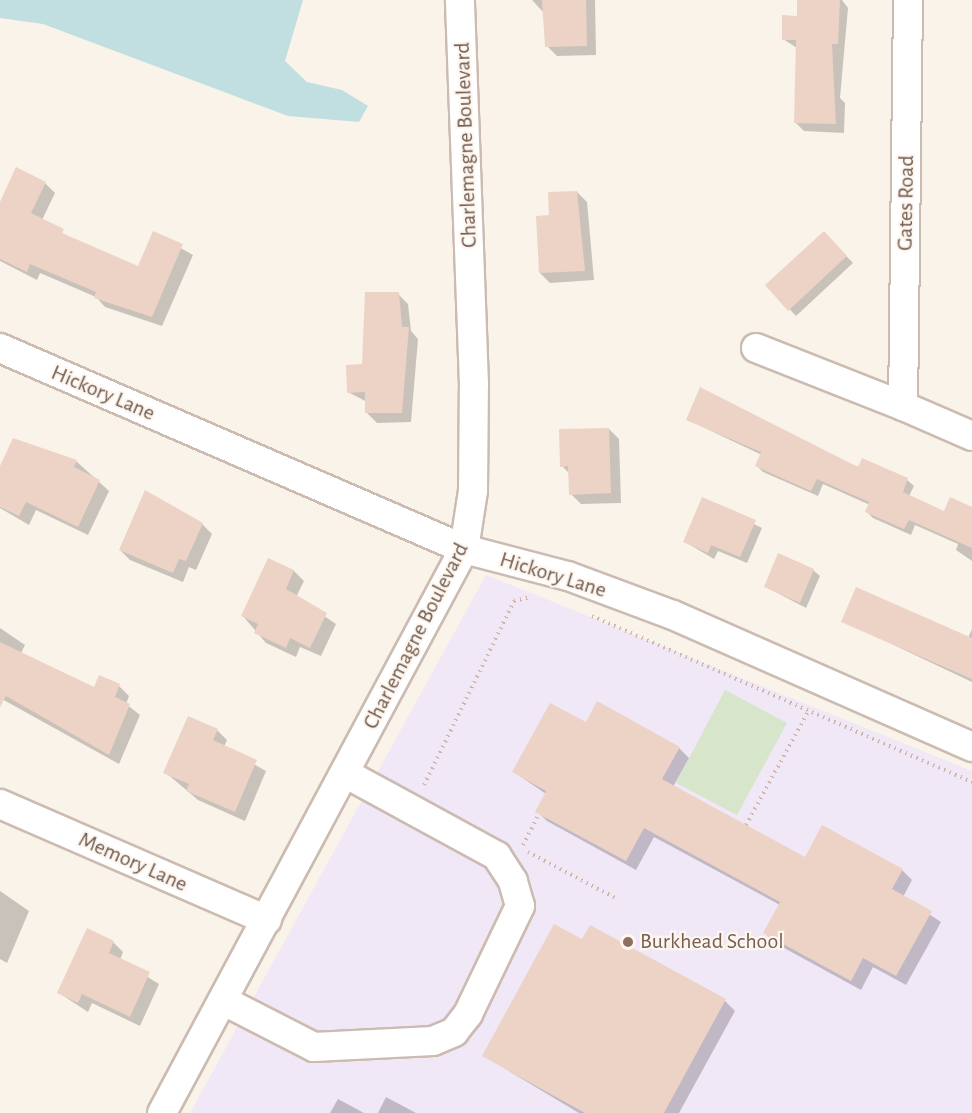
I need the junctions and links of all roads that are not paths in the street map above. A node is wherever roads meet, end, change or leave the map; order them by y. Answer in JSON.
{"nodes":[{"id":1,"x":460,"y":0,"type":"edge"},
{"id":2,"x":908,"y":0,"type":"edge"},
{"id":3,"x":0,"y":348,"type":"edge"},
{"id":4,"x":756,"y":348,"type":"dead end"},
{"id":5,"x":903,"y":406,"type":"junction"},
{"id":6,"x":972,"y":436,"type":"edge"},
{"id":7,"x":464,"y":549,"type":"junction"},
{"id":8,"x":972,"y":747,"type":"edge"},
{"id":9,"x":345,"y":773,"type":"junction"},
{"id":10,"x":0,"y":804,"type":"edge"},
{"id":11,"x":267,"y":920,"type":"junction"},
{"id":12,"x":224,"y":1001,"type":"junction"},
{"id":13,"x":162,"y":1113,"type":"edge"}],
"edges":[{"from":1,"to":7,"type":"street","name":"Charlemagne Boulevard"},
{"from":2,"to":5,"type":"street","name":"Gates Road"},
{"from":3,"to":7,"type":"street","name":"Hickory Lane"},
{"from":4,"to":5,"type":"street"},
{"from":5,"to":6,"type":"street"},
{"from":7,"to":8,"type":"street","name":"Hickory Lane"},
{"from":7,"to":9,"type":"street","name":"Charlemagne Boulevard"},
{"from":9,"to":11,"type":"street","name":"Charlemagne Boulevard"},
{"from":9,"to":12,"type":"street"},
{"from":10,"to":11,"type":"street","name":"Memory Lane"},
{"from":11,"to":12,"type":"street","name":"Charlemagne Boulevard"},
{"from":12,"to":13,"type":"street","name":"Charlemagne Boulevard"}]}
